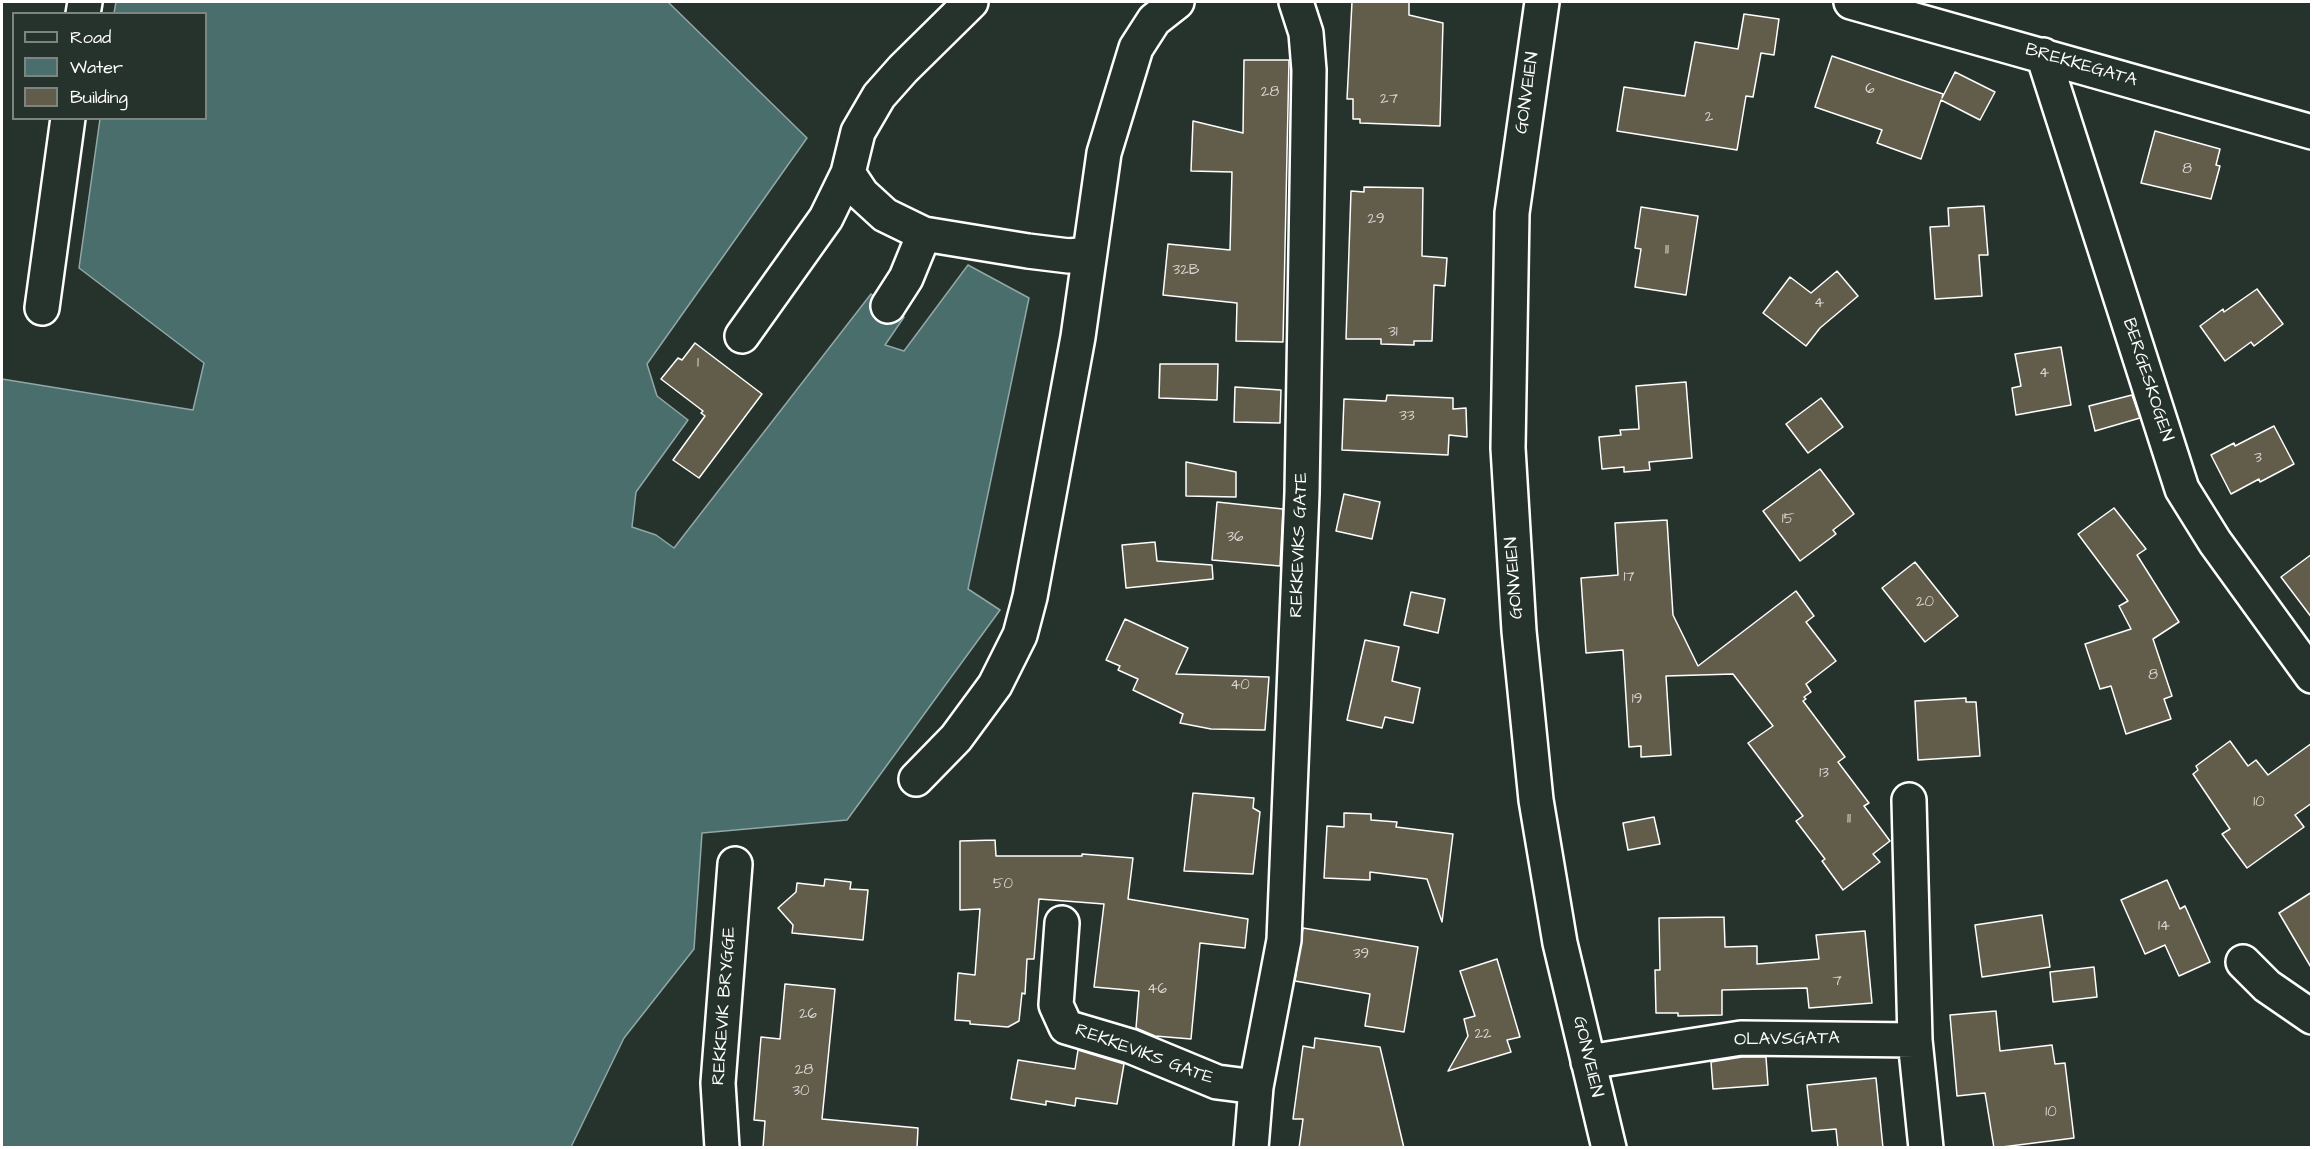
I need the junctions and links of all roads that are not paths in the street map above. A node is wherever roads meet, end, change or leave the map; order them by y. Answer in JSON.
{"nodes":[{"id":1,"x":971,"y":2,"type":"edge"},
{"id":2,"x":1176,"y":2,"type":"edge"},
{"id":3,"x":1296,"y":2,"type":"edge"},
{"id":4,"x":1542,"y":2,"type":"edge"},
{"id":5,"x":1851,"y":2,"type":"edge"},
{"id":6,"x":2043,"y":55,"type":"junction"},
{"id":7,"x":68,"y":120,"type":"edge"},
{"id":8,"x":2312,"y":132,"type":"edge"},
{"id":9,"x":848,"y":173,"type":"junction"},
{"id":10,"x":924,"y":234,"type":"junction"},
{"id":11,"x":1089,"y":254,"type":"junction"},
{"id":12,"x":888,"y":306,"type":"dead end"},
{"id":13,"x":42,"y":308,"type":"dead end"},
{"id":14,"x":742,"y":336,"type":"dead end"},
{"id":15,"x":2312,"y":676,"type":"edge"},
{"id":16,"x":916,"y":779,"type":"dead end"},
{"id":17,"x":1910,"y":800,"type":"dead end"},
{"id":18,"x":735,"y":864,"type":"dead end"},
{"id":19,"x":1062,"y":923,"type":"dead end"},
{"id":20,"x":2242,"y":962,"type":"dead end"},
{"id":21,"x":2312,"y":1017,"type":"edge"},
{"id":22,"x":1915,"y":1040,"type":"junction"},
{"id":23,"x":1588,"y":1062,"type":"junction"},
{"id":24,"x":1256,"y":1088,"type":"junction"},
{"id":25,"x":722,"y":1148,"type":"edge"},
{"id":26,"x":1251,"y":1148,"type":"edge"},
{"id":27,"x":1609,"y":1148,"type":"edge"},
{"id":28,"x":1926,"y":1148,"type":"edge"}],
"edges":[{"from":1,"to":9,"type":"street"},
{"from":2,"to":11,"type":"street"},
{"from":3,"to":24,"type":"street","name":"REKKEVIKS GATE"},
{"from":4,"to":23,"type":"street","name":"GONVEIEN"},
{"from":5,"to":6,"type":"street","name":"BREKKEGATA"},
{"from":6,"to":8,"type":"street","name":"BREKKEGATA"},
{"from":6,"to":15,"type":"street","name":"BERGESKOGEN"},
{"from":7,"to":13,"type":"street"},
{"from":9,"to":10,"type":"street"},
{"from":9,"to":14,"type":"street"},
{"from":10,"to":11,"type":"street"},
{"from":10,"to":12,"type":"street"},
{"from":11,"to":16,"type":"street"},
{"from":17,"to":22,"type":"street"},
{"from":18,"to":25,"type":"street","name":"REKKEVIK BRYGGE"},
{"from":19,"to":24,"type":"street","name":"REKKEVIKS GATE"},
{"from":20,"to":21,"type":"street"},
{"from":22,"to":23,"type":"street","name":"OLAVSGATA"},
{"from":22,"to":28,"type":"street"},
{"from":23,"to":27,"type":"street","name":"GONVEIEN"},
{"from":24,"to":26,"type":"street","name":"REKKEVIKS GATE"}]}
